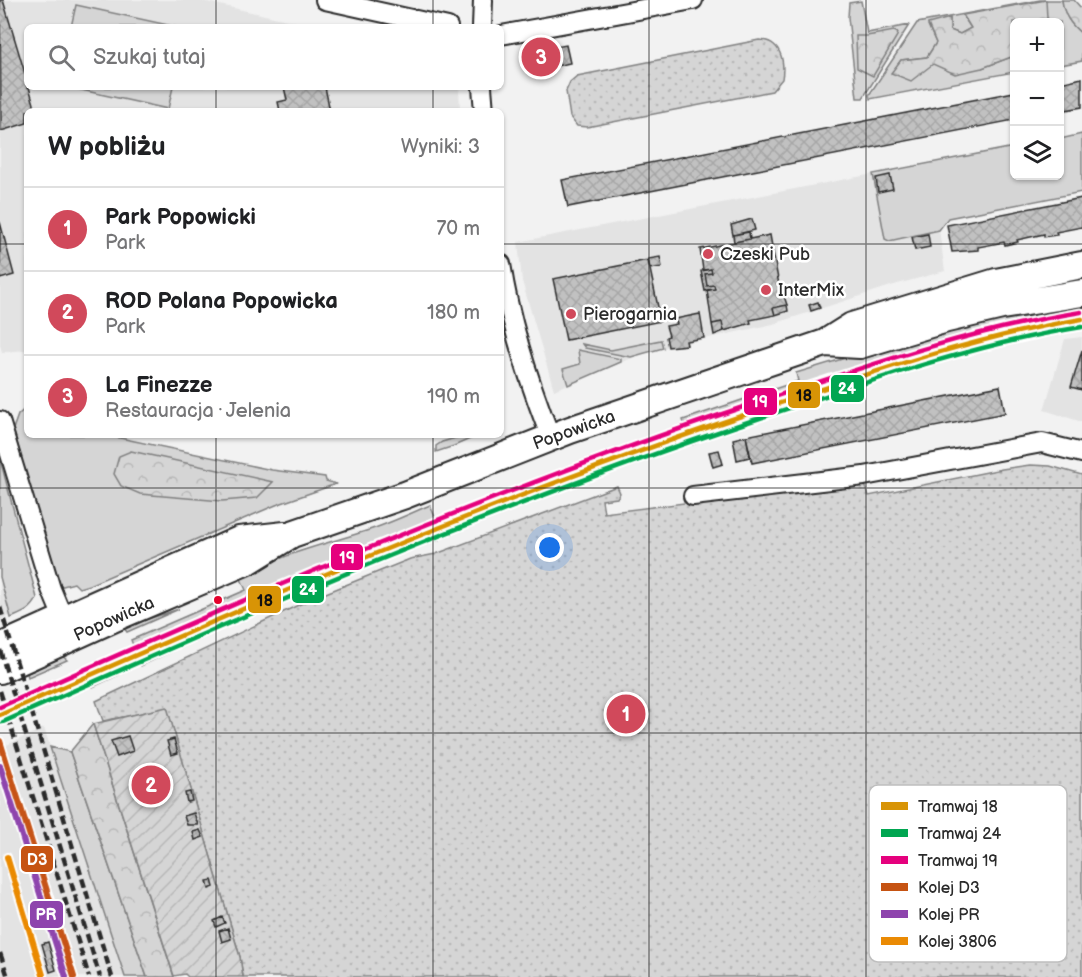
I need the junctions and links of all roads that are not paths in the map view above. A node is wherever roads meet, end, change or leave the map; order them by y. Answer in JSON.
{"nodes":[{"id":1,"x":325,"y":0,"type":"edge"},
{"id":2,"x":483,"y":0,"type":"edge"},
{"id":3,"x":693,"y":0,"type":"edge"},
{"id":4,"x":434,"y":24,"type":"edge"},
{"id":5,"x":482,"y":24,"type":"edge"},
{"id":6,"x":504,"y":34,"type":"edge"},
{"id":7,"x":482,"y":90,"type":"edge"},
{"id":8,"x":484,"y":108,"type":"edge"},
{"id":9,"x":1082,"y":265,"type":"edge"},
{"id":10,"x":504,"y":278,"type":"edge"},
{"id":11,"x":1082,"y":292,"type":"edge"},
{"id":12,"x":825,"y":344,"type":"junction"},
{"id":13,"x":0,"y":422,"type":"edge"},
{"id":14,"x":551,"y":438,"type":"junction"},
{"id":15,"x":1082,"y":453,"type":"edge"},
{"id":16,"x":693,"y":496,"type":"dead end"},
{"id":17,"x":292,"y":534,"type":"junction"},
{"id":18,"x":63,"y":618,"type":"junction"},
{"id":19,"x":0,"y":647,"type":"edge"},
{"id":20,"x":0,"y":670,"type":"edge"}],
"edges":[{"from":1,"to":4,"type":"street"},
{"from":2,"to":5,"type":"street"},
{"from":3,"to":6,"type":"street"},
{"from":7,"to":8,"type":"street"},
{"from":9,"to":12,"type":"street","name":"Popowicka"},
{"from":10,"to":14,"type":"street"},
{"from":11,"to":12,"type":"street","name":"Popowicka"},
{"from":12,"to":14,"type":"street","name":"Popowicka"},
{"from":13,"to":18,"type":"street"},
{"from":14,"to":17,"type":"street","name":"Popowicka"},
{"from":15,"to":16,"type":"street"},
{"from":17,"to":18,"type":"street","name":"Popowicka"},
{"from":17,"to":20,"type":"street","name":"Popowicka"},
{"from":18,"to":19,"type":"street","name":"Popowicka"}]}
